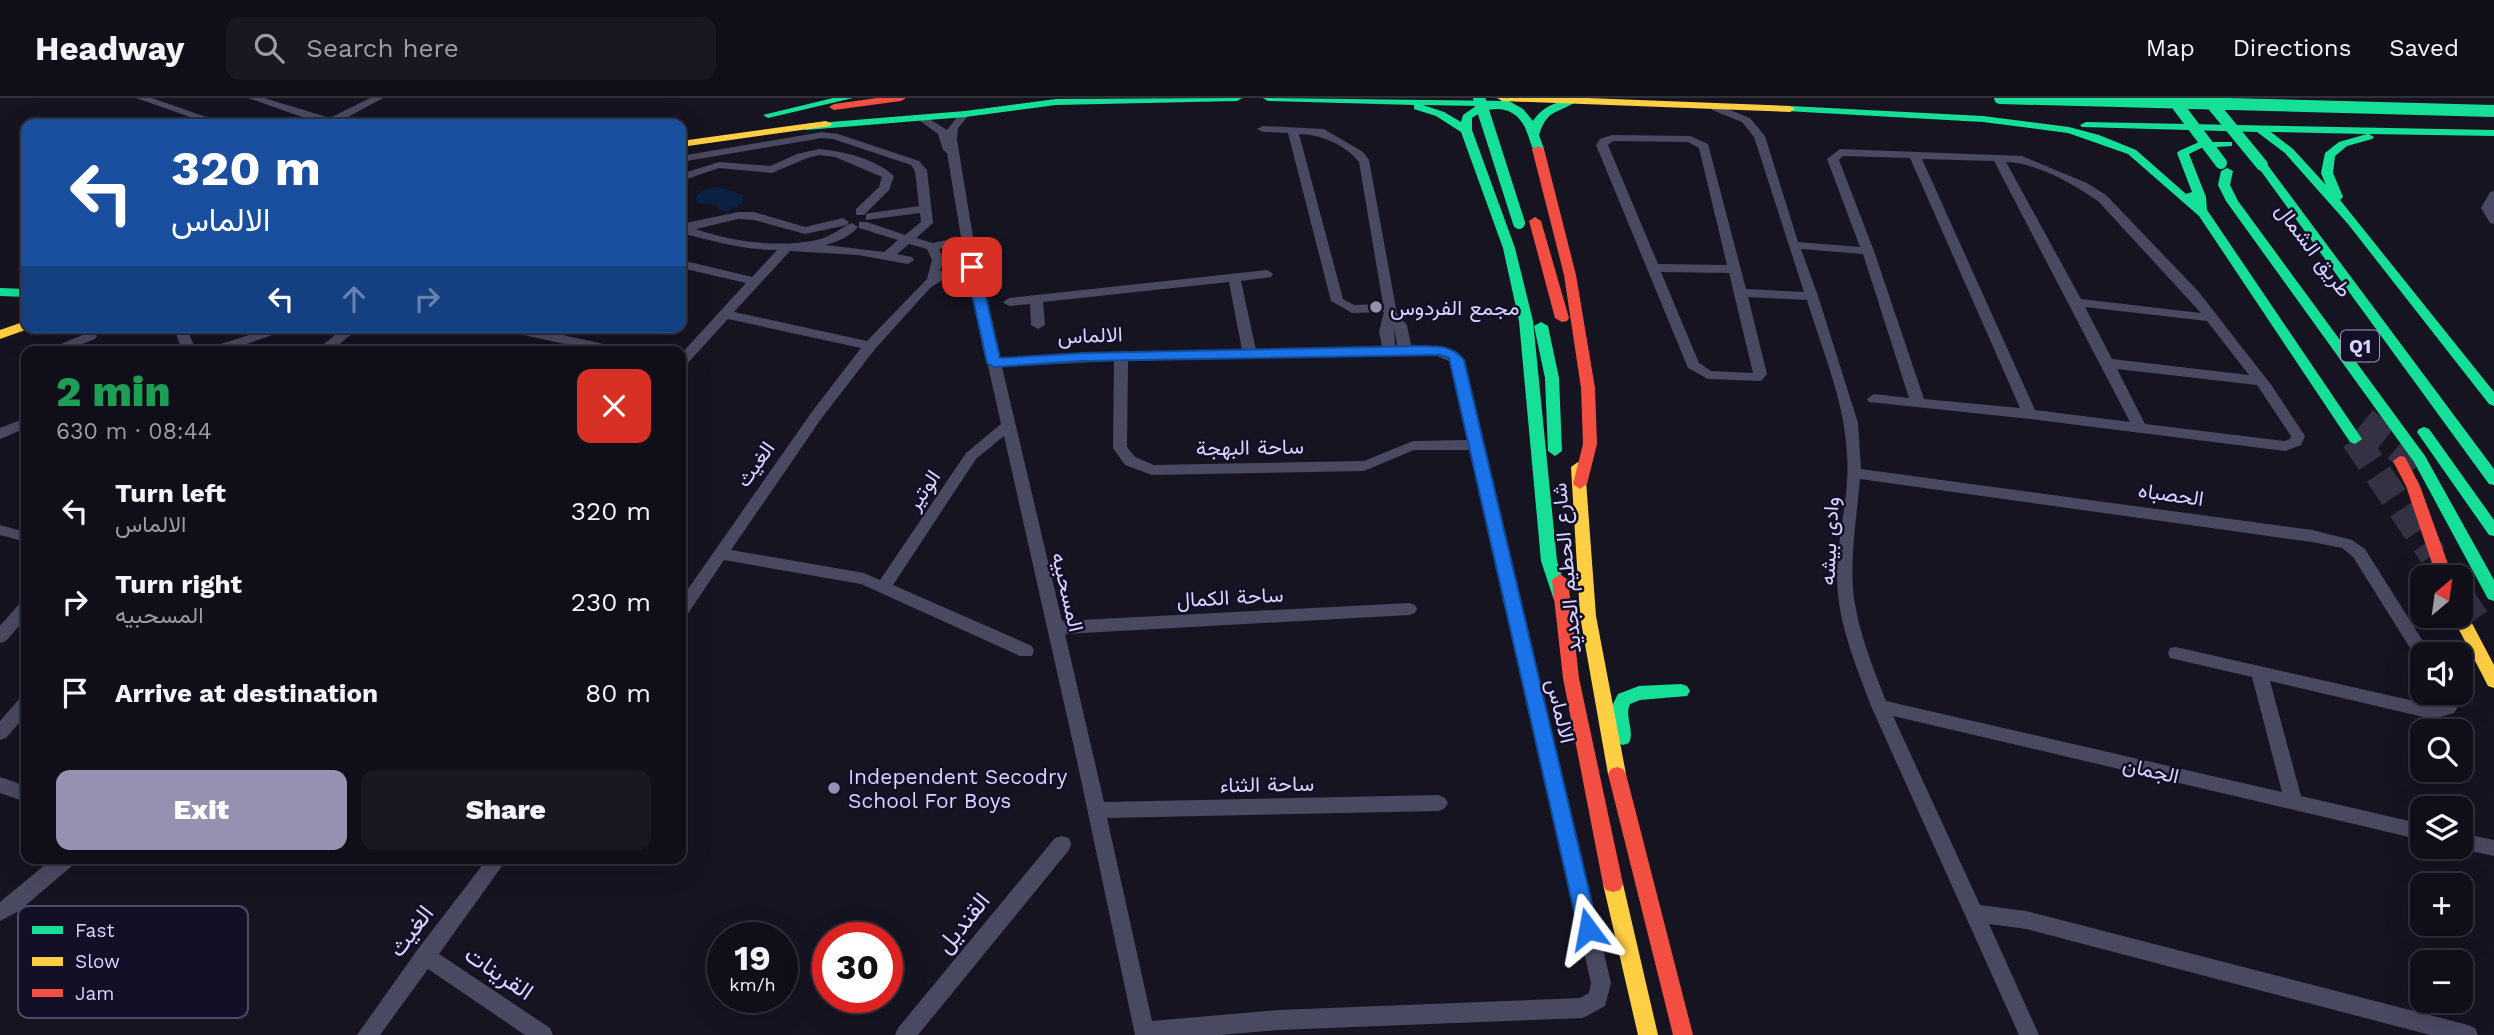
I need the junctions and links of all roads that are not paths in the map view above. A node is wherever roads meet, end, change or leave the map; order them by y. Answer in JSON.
{"nodes":[{"id":1,"x":141,"y":98,"type":"edge"},
{"id":2,"x":253,"y":98,"type":"edge"},
{"id":3,"x":378,"y":98,"type":"edge"},
{"id":4,"x":848,"y":98,"type":"edge"},
{"id":5,"x":901,"y":98,"type":"edge"},
{"id":6,"x":1050,"y":98,"type":"edge"},
{"id":7,"x":1237,"y":98,"type":"edge"},
{"id":8,"x":1268,"y":98,"type":"edge"},
{"id":9,"x":1479,"y":98,"type":"edge"},
{"id":10,"x":1495,"y":98,"type":"edge"},
{"id":11,"x":1502,"y":98,"type":"edge"},
{"id":12,"x":2000,"y":98,"type":"edge"},
{"id":13,"x":2038,"y":98,"type":"edge"},
{"id":14,"x":2139,"y":98,"type":"edge"},
{"id":15,"x":2172,"y":98,"type":"edge"},
{"id":16,"x":2188,"y":98,"type":"edge"},
{"id":17,"x":2199,"y":98,"type":"edge"},
{"id":18,"x":2207,"y":98,"type":"edge"},
{"id":19,"x":2245,"y":98,"type":"edge"},
{"id":20,"x":2321,"y":98,"type":"edge"},
{"id":21,"x":1546,"y":99,"type":"edge"},
{"id":22,"x":1577,"y":100,"type":"junction"},
{"id":23,"x":1384,"y":102,"type":"junction"},
{"id":24,"x":1702,"y":105,"type":"junction"},
{"id":25,"x":2494,"y":111,"type":"edge"},
{"id":26,"x":965,"y":114,"type":"junction"},
{"id":27,"x":768,"y":115,"type":"junction"},
{"id":28,"x":921,"y":118,"type":"junction"},
{"id":29,"x":1955,"y":118,"type":"junction"},
{"id":30,"x":205,"y":119,"type":"edge"},
{"id":31,"x":317,"y":119,"type":"edge"},
{"id":32,"x":337,"y":119,"type":"edge"},
{"id":33,"x":2009,"y":123,"type":"junction"},
{"id":34,"x":806,"y":127,"type":"junction"},
{"id":35,"x":686,"y":128,"type":"edge"},
{"id":36,"x":1263,"y":129,"type":"dead end"},
{"id":37,"x":1292,"y":129,"type":"junction"},
{"id":38,"x":1466,"y":130,"type":"junction"},
{"id":39,"x":2264,"y":131,"type":"junction"},
{"id":40,"x":2405,"y":131,"type":"junction"},
{"id":41,"x":2493,"y":131,"type":"edge"},
{"id":42,"x":1534,"y":134,"type":"junction"},
{"id":43,"x":2165,"y":138,"type":"junction"},
{"id":44,"x":686,"y":143,"type":"edge"},
{"id":45,"x":873,"y":149,"type":"junction"},
{"id":46,"x":1916,"y":156,"type":"junction"},
{"id":47,"x":1998,"y":158,"type":"junction"},
{"id":48,"x":686,"y":159,"type":"edge"},
{"id":49,"x":720,"y":159,"type":"junction"},
{"id":50,"x":952,"y":159,"type":"junction"},
{"id":51,"x":856,"y":161,"type":"junction"},
{"id":52,"x":2224,"y":167,"type":"junction"},
{"id":53,"x":686,"y":176,"type":"edge"},
{"id":54,"x":2494,"y":195,"type":"edge"},
{"id":55,"x":926,"y":209,"type":"junction"},
{"id":56,"x":2201,"y":213,"type":"junction"},
{"id":57,"x":722,"y":219,"type":"junction"},
{"id":58,"x":2494,"y":220,"type":"edge"},
{"id":59,"x":860,"y":221,"type":"junction"},
{"id":60,"x":1527,"y":222,"type":"junction"},
{"id":61,"x":2352,"y":222,"type":"junction"},
{"id":62,"x":686,"y":228,"type":"edge"},
{"id":63,"x":686,"y":230,"type":"edge"},
{"id":64,"x":713,"y":239,"type":"junction"},
{"id":65,"x":966,"y":239,"type":"junction"},
{"id":66,"x":912,"y":240,"type":"junction"},
{"id":67,"x":1792,"y":243,"type":"junction"},
{"id":68,"x":1866,"y":246,"type":"junction"},
{"id":69,"x":787,"y":247,"type":"junction"},
{"id":70,"x":932,"y":247,"type":"junction"},
{"id":71,"x":888,"y":255,"type":"junction"},
{"id":72,"x":908,"y":260,"type":"dead end"},
{"id":73,"x":686,"y":265,"type":"edge"},
{"id":74,"x":972,"y":267,"type":"junction"},
{"id":75,"x":1652,"y":268,"type":"junction"},
{"id":76,"x":2301,"y":268,"type":"dead end"},
{"id":77,"x":1733,"y":269,"type":"junction"},
{"id":78,"x":1267,"y":274,"type":"dead end"},
{"id":79,"x":1234,"y":277,"type":"junction"},
{"id":80,"x":933,"y":279,"type":"junction"},
{"id":81,"x":757,"y":282,"type":"junction"},
{"id":82,"x":1739,"y":288,"type":"junction"},
{"id":83,"x":1810,"y":291,"type":"junction"},
{"id":84,"x":0,"y":292,"type":"edge"},
{"id":85,"x":21,"y":293,"type":"edge"},
{"id":86,"x":1036,"y":299,"type":"junction"},
{"id":87,"x":1009,"y":302,"type":"dead end"},
{"id":88,"x":2076,"y":302,"type":"junction"},
{"id":89,"x":21,"y":310,"type":"edge"},
{"id":90,"x":1391,"y":312,"type":"junction"},
{"id":91,"x":725,"y":314,"type":"junction"},
{"id":92,"x":0,"y":318,"type":"edge"},
{"id":93,"x":2213,"y":318,"type":"junction"},
{"id":94,"x":1038,"y":325,"type":"dead end"},
{"id":95,"x":21,"y":327,"type":"edge"},
{"id":96,"x":269,"y":333,"type":"edge"},
{"id":97,"x":346,"y":333,"type":"edge"},
{"id":98,"x":534,"y":333,"type":"edge"},
{"id":99,"x":0,"y":335,"type":"edge"},
{"id":100,"x":90,"y":336,"type":"dead end"},
{"id":101,"x":2396,"y":345,"type":"junction"},
{"id":102,"x":64,"y":346,"type":"edge"},
{"id":103,"x":229,"y":346,"type":"edge"},
{"id":104,"x":329,"y":346,"type":"edge"},
{"id":105,"x":594,"y":346,"type":"edge"},
{"id":106,"x":870,"y":346,"type":"junction"},
{"id":107,"x":1397,"y":351,"type":"junction"},
{"id":108,"x":1245,"y":355,"type":"junction"},
{"id":109,"x":1121,"y":356,"type":"junction"},
{"id":110,"x":686,"y":357,"type":"edge"},
{"id":111,"x":994,"y":363,"type":"junction"},
{"id":112,"x":2106,"y":363,"type":"junction"},
{"id":113,"x":1570,"y":377,"type":"dead end"},
{"id":114,"x":2260,"y":381,"type":"junction"},
{"id":115,"x":2448,"y":390,"type":"dead end"},
{"id":116,"x":2326,"y":395,"type":"junction"},
{"id":117,"x":1874,"y":399,"type":"dead end"},
{"id":118,"x":2494,"y":401,"type":"edge"},
{"id":119,"x":1918,"y":403,"type":"junction"},
{"id":120,"x":2377,"y":403,"type":"junction"},
{"id":121,"x":1573,"y":405,"type":"dead end"},
{"id":122,"x":2030,"y":414,"type":"junction"},
{"id":123,"x":2415,"y":420,"type":"dead end"},
{"id":124,"x":2364,"y":421,"type":"tunnel mouth"},
{"id":125,"x":21,"y":425,"type":"edge"},
{"id":126,"x":1009,"y":425,"type":"junction"},
{"id":127,"x":2140,"y":428,"type":"junction"},
{"id":128,"x":0,"y":434,"type":"edge"},
{"id":129,"x":2355,"y":439,"type":"tunnel mouth"},
{"id":130,"x":1477,"y":445,"type":"junction"},
{"id":131,"x":1854,"y":473,"type":"junction"},
{"id":132,"x":2494,"y":480,"type":"edge"},
{"id":133,"x":1580,"y":484,"type":"junction"},
{"id":134,"x":0,"y":530,"type":"edge"},
{"id":135,"x":2494,"y":531,"type":"edge"},
{"id":136,"x":21,"y":536,"type":"edge"},
{"id":137,"x":720,"y":554,"type":"junction"},
{"id":138,"x":2440,"y":565,"type":"edge"},
{"id":139,"x":883,"y":588,"type":"junction"},
{"id":140,"x":2494,"y":595,"type":"edge"},
{"id":141,"x":1560,"y":596,"type":"junction"},
{"id":142,"x":686,"y":604,"type":"edge"},
{"id":143,"x":1409,"y":609,"type":"dead end"},
{"id":144,"x":21,"y":613,"type":"edge"},
{"id":145,"x":2477,"y":621,"type":"tunnel mouth"},
{"id":146,"x":1054,"y":628,"type":"junction"},
{"id":147,"x":2466,"y":628,"type":"tunnel mouth"},
{"id":148,"x":0,"y":637,"type":"edge"},
{"id":149,"x":2416,"y":642,"type":"edge"},
{"id":150,"x":2494,"y":647,"type":"edge"},
{"id":151,"x":1026,"y":652,"type":"dead end"},
{"id":152,"x":2176,"y":653,"type":"dead end"},
{"id":153,"x":2259,"y":672,"type":"junction"},
{"id":154,"x":2494,"y":681,"type":"edge"},
{"id":155,"x":1681,"y":691,"type":"dead end"},
{"id":156,"x":2448,"y":705,"type":"edge"},
{"id":157,"x":1880,"y":706,"type":"junction"},
{"id":158,"x":21,"y":709,"type":"edge"},
{"id":159,"x":0,"y":733,"type":"edge"},
{"id":160,"x":0,"y":785,"type":"edge"},
{"id":161,"x":21,"y":792,"type":"edge"},
{"id":162,"x":1439,"y":803,"type":"dead end"},
{"id":163,"x":2294,"y":803,"type":"junction"},
{"id":164,"x":1096,"y":810,"type":"junction"},
{"id":165,"x":2410,"y":829,"type":"edge"},
{"id":166,"x":1062,"y":844,"type":"dead end"},
{"id":167,"x":2473,"y":844,"type":"edge"},
{"id":168,"x":2494,"y":848,"type":"edge"},
{"id":169,"x":1634,"y":857,"type":"junction"},
{"id":170,"x":60,"y":864,"type":"edge"},
{"id":171,"x":494,"y":864,"type":"edge"},
{"id":172,"x":0,"y":912,"type":"edge"},
{"id":173,"x":1974,"y":913,"type":"junction"},
{"id":174,"x":425,"y":955,"type":"junction"},
{"id":175,"x":1144,"y":1034,"type":"edge"},
{"id":176,"x":368,"y":1035,"type":"edge"},
{"id":177,"x":544,"y":1035,"type":"edge"},
{"id":178,"x":905,"y":1035,"type":"edge"},
{"id":179,"x":1648,"y":1035,"type":"edge"},
{"id":180,"x":1684,"y":1035,"type":"edge"},
{"id":181,"x":2029,"y":1035,"type":"edge"},
{"id":182,"x":2468,"y":1035,"type":"edge"}],
"edges":[{"from":1,"to":30,"type":"street"},
{"from":2,"to":31,"type":"street"},
{"from":3,"to":32,"type":"street"},
{"from":4,"to":27,"type":"main road"},
{"from":5,"to":27,"type":"main road"},
{"from":6,"to":34,"type":"main road"},
{"from":7,"to":26,"type":"main road"},
{"from":8,"to":23,"type":"main road"},
{"from":9,"to":60,"type":"main road","name":"شارع الحطيم الجديد","bridge":true},
{"from":10,"to":60,"type":"main road","name":"شارع الحطيم الجديد"},
{"from":11,"to":21,"type":"main road"},
{"from":12,"to":25,"type":"main road","bridge":true},
{"from":13,"to":29,"type":"main road"},
{"from":14,"to":29,"type":"main road"},
{"from":15,"to":52,"type":"main road","name":"طريق الشمال","bridge":true},
{"from":16,"to":43,"type":"main road"},
{"from":17,"to":39,"type":"main road"},
{"from":18,"to":101,"type":"main road","name":"طريق الشمال","number":"Q1","bridge":true},
{"from":19,"to":41,"type":"main road"},
{"from":20,"to":41,"type":"main road"},
{"from":21,"to":22,"type":"main road"},
{"from":21,"to":23,"type":"main road"},
{"from":22,"to":24,"type":"main road"},
{"from":22,"to":42,"type":"main road"},
{"from":23,"to":38,"type":"main road"},
{"from":24,"to":29,"type":"main road"},
{"from":24,"to":67,"type":"street","name":"وادى بيشه"},
{"from":26,"to":28,"type":"main road"},
{"from":26,"to":50,"type":"street","name":"المسحبيه"},
{"from":27,"to":35,"type":"main road"},
{"from":28,"to":34,"type":"main road"},
{"from":28,"to":50,"type":"street","name":"المسحبيه"},
{"from":29,"to":33,"type":"main road"},
{"from":33,"to":43,"type":"main road"},
{"from":33,"to":56,"type":"main road"},
{"from":34,"to":44,"type":"main road"},
{"from":36,"to":37,"type":"street"},
{"from":37,"to":90,"type":"street"},
{"from":37,"to":90,"type":"street"},
{"from":38,"to":42,"type":"main road"},
{"from":38,"to":141,"type":"main road"},
{"from":39,"to":40,"type":"main road"},
{"from":39,"to":43,"type":"main road"},
{"from":39,"to":61,"type":"main road"},
{"from":40,"to":41,"type":"main road"},
{"from":40,"to":61,"type":"main road"},
{"from":42,"to":133,"type":"main road"},
{"from":43,"to":56,"type":"main road"},
{"from":45,"to":49,"type":"street"},
{"from":45,"to":51,"type":"street"},
{"from":45,"to":55,"type":"street"},
{"from":46,"to":47,"type":"street"},
{"from":46,"to":68,"type":"street"},
{"from":46,"to":122,"type":"street"},
{"from":47,"to":88,"type":"street"},
{"from":47,"to":93,"type":"street"},
{"from":48,"to":49,"type":"street"},
{"from":49,"to":51,"type":"street"},
{"from":49,"to":53,"type":"street"},
{"from":50,"to":65,"type":"street","name":"المسحبيه"},
{"from":51,"to":59,"type":"street"},
{"from":52,"to":76,"type":"main road","name":"طريق الشمال"},
{"from":52,"to":120,"type":"main road"},
{"from":54,"to":58,"type":"street"},
{"from":55,"to":59,"type":"street"},
{"from":55,"to":66,"type":"street"},
{"from":56,"to":61,"type":"main road"},
{"from":56,"to":116,"type":"main road"},
{"from":57,"to":59,"type":"street"},
{"from":57,"to":62,"type":"street"},
{"from":57,"to":64,"type":"street"},
{"from":59,"to":66,"type":"street"},
{"from":59,"to":69,"type":"street"},
{"from":60,"to":113,"type":"main road","name":"شارع الحطيم الجديد"},
{"from":60,"to":141,"type":"main road","name":"شارع الحطيم الجديد"},
{"from":61,"to":118,"type":"main road"},
{"from":63,"to":64,"type":"street"},
{"from":64,"to":69,"type":"street"},
{"from":65,"to":70,"type":"street"},
{"from":65,"to":74,"type":"street","name":"المسحبيه"},
{"from":66,"to":70,"type":"street"},
{"from":66,"to":71,"type":"street"},
{"from":67,"to":68,"type":"street"},
{"from":67,"to":83,"type":"street","name":"وادى بيشه"},
{"from":68,"to":119,"type":"street"},
{"from":69,"to":71,"type":"street"},
{"from":69,"to":81,"type":"street"},
{"from":70,"to":80,"type":"street"},
{"from":71,"to":72,"type":"street"},
{"from":73,"to":81,"type":"street"},
{"from":74,"to":80,"type":"street","name":"الغيث"},
{"from":74,"to":111,"type":"street","name":"المسحبيه"},
{"from":75,"to":77,"type":"street"},
{"from":75,"to":77,"type":"street"},
{"from":75,"to":82,"type":"street"},
{"from":77,"to":82,"type":"street"},
{"from":78,"to":79,"type":"street"},
{"from":79,"to":86,"type":"street"},
{"from":79,"to":108,"type":"street"},
{"from":80,"to":106,"type":"street","name":"الغيث"},
{"from":81,"to":91,"type":"street"},
{"from":82,"to":83,"type":"street"},
{"from":83,"to":131,"type":"street","name":"وادى بيشه"},
{"from":84,"to":85,"type":"main road"},
{"from":86,"to":87,"type":"street"},
{"from":86,"to":94,"type":"street"},
{"from":88,"to":93,"type":"street"},
{"from":88,"to":112,"type":"street"},
{"from":89,"to":92,"type":"main road"},
{"from":90,"to":107,"type":"street"},
{"from":91,"to":106,"type":"street"},
{"from":91,"to":110,"type":"street"},
{"from":93,"to":114,"type":"street"},
{"from":95,"to":99,"type":"main road"},
{"from":96,"to":103,"type":"street"},
{"from":97,"to":104,"type":"street"},
{"from":98,"to":105,"type":"street"},
{"from":100,"to":102,"type":"street"},
{"from":101,"to":115,"type":"main road"},
{"from":101,"to":132,"type":"main road","name":"طريق الشمال","number":"Q1"},
{"from":106,"to":137,"type":"street","name":"الغيث"},
{"from":107,"to":108,"type":"street","name":"الالماس"},
{"from":107,"to":130,"type":"street","name":"الالماس"},
{"from":108,"to":109,"type":"street","name":"الالماس"},
{"from":109,"to":111,"type":"street","name":"الالماس"},
{"from":109,"to":130,"type":"street","name":"ساحة البهجة"},
{"from":111,"to":126,"type":"street","name":"المسحبيه"},
{"from":112,"to":114,"type":"street"},
{"from":112,"to":127,"type":"street"},
{"from":114,"to":127,"type":"street"},
{"from":116,"to":124,"type":"main road"},
{"from":116,"to":129,"type":"main road"},
{"from":117,"to":119,"type":"street"},
{"from":119,"to":122,"type":"street"},
{"from":120,"to":138,"type":"main road"},
{"from":120,"to":140,"type":"main road"},
{"from":121,"to":133,"type":"main road","name":"شارع الحطيم الجديد"},
{"from":122,"to":127,"type":"street"},
{"from":123,"to":135,"type":"main road"},
{"from":125,"to":128,"type":"street"},
{"from":126,"to":139,"type":"street","name":"الوتير"},
{"from":126,"to":146,"type":"street","name":"المسحبيه"},
{"from":130,"to":175,"type":"street","name":"الالماس"},
{"from":131,"to":149,"type":"street","name":"الحصباه"},
{"from":131,"to":157,"type":"street","name":"وادى بيشه"},
{"from":133,"to":169,"type":"main road","name":"شارع الحطيم الجديد"},
{"from":134,"to":136,"type":"street"},
{"from":137,"to":139,"type":"street"},
{"from":137,"to":142,"type":"street","name":"الغيث"},
{"from":139,"to":151,"type":"street"},
{"from":141,"to":179,"type":"main road","name":"شارع الحطيم الجديد"},
{"from":143,"to":146,"type":"street","name":"ساحة الكمال"},
{"from":144,"to":148,"type":"street"},
{"from":145,"to":150,"type":"main road"},
{"from":146,"to":164,"type":"street","name":"المسحبيه"},
{"from":147,"to":154,"type":"main road"},
{"from":152,"to":153,"type":"street"},
{"from":153,"to":156,"type":"street"},
{"from":153,"to":163,"type":"street"},
{"from":155,"to":169,"type":"main road"},
{"from":157,"to":163,"type":"street","name":"الجمان"},
{"from":157,"to":173,"type":"street","name":"وادى بيشه"},
{"from":158,"to":159,"type":"street"},
{"from":160,"to":161,"type":"street"},
{"from":162,"to":164,"type":"street","name":"ساحة الثناء"},
{"from":163,"to":165,"type":"street","name":"الجمان"},
{"from":164,"to":175,"type":"street","name":"المسحبيه"},
{"from":166,"to":178,"type":"street","name":"القنديل"},
{"from":167,"to":168,"type":"street"},
{"from":169,"to":180,"type":"main road","name":"شارع الحطيم الجديد"},
{"from":170,"to":172,"type":"street"},
{"from":171,"to":174,"type":"street","name":"الغيث"},
{"from":173,"to":181,"type":"street","name":"وادى بيشه"},
{"from":173,"to":182,"type":"street"},
{"from":174,"to":176,"type":"street","name":"الغيث"},
{"from":174,"to":177,"type":"street","name":"القرينات"}]}
